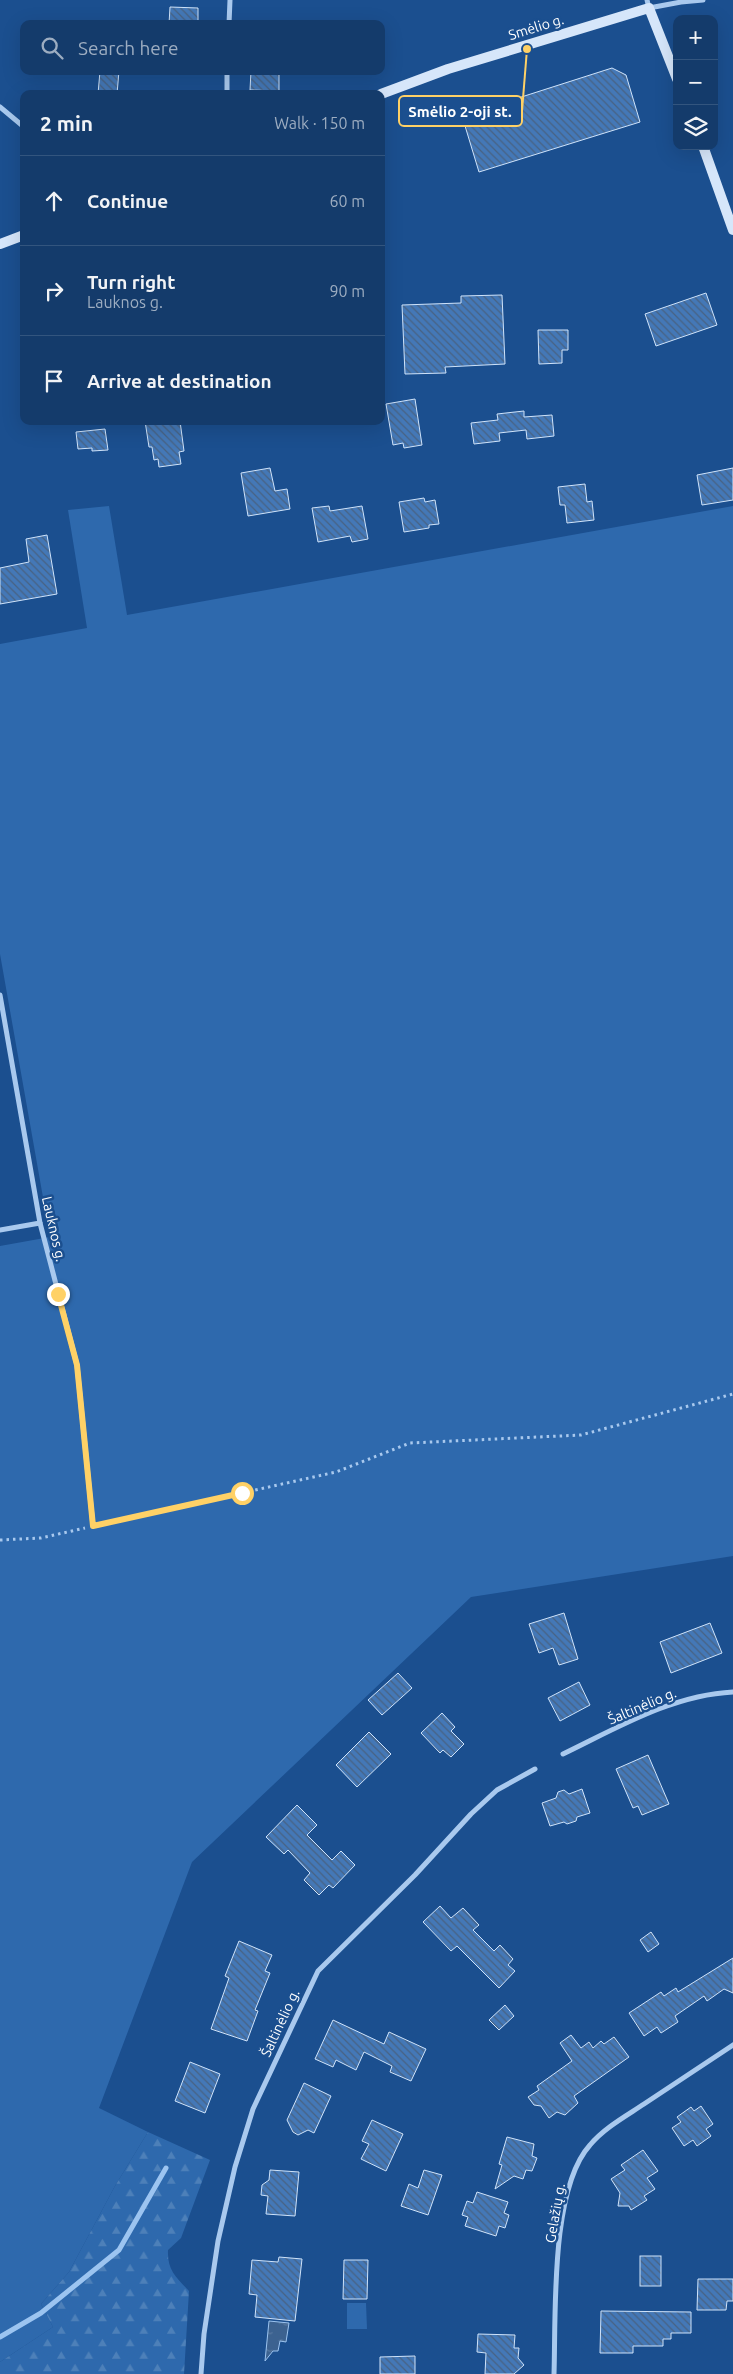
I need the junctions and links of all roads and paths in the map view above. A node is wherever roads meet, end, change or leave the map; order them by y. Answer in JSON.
{"nodes":[{"id":1,"x":230,"y":0,"type":"edge"},
{"id":2,"x":703,"y":0,"type":"edge"},
{"id":3,"x":681,"y":1,"type":"edge"},
{"id":4,"x":648,"y":4,"type":"edge"},
{"id":5,"x":229,"y":20,"type":"edge"},
{"id":6,"x":673,"y":69,"type":"edge"},
{"id":7,"x":228,"y":75,"type":"edge"},
{"id":8,"x":227,"y":90,"type":"edge"},
{"id":9,"x":385,"y":93,"type":"edge"},
{"id":10,"x":0,"y":107,"type":"edge"},
{"id":11,"x":20,"y":124,"type":"edge"},
{"id":12,"x":704,"y":150,"type":"edge"},
{"id":13,"x":733,"y":230,"type":"edge"},
{"id":14,"x":20,"y":236,"type":"edge"},
{"id":15,"x":0,"y":244,"type":"edge"},
{"id":16,"x":0,"y":996,"type":"edge"},
{"id":17,"x":40,"y":1223,"type":"junction"},
{"id":18,"x":0,"y":1230,"type":"edge"},
{"id":19,"x":733,"y":1394,"type":"edge"},
{"id":20,"x":93,"y":1526,"type":"junction"},
{"id":21,"x":0,"y":1540,"type":"edge"},
{"id":22,"x":733,"y":1692,"type":"edge"},
{"id":23,"x":563,"y":1754,"type":"dead end"},
{"id":24,"x":535,"y":1769,"type":"dead end"},
{"id":25,"x":733,"y":2046,"type":"edge"},
{"id":26,"x":201,"y":2374,"type":"edge"},
{"id":27,"x":554,"y":2374,"type":"edge"}],
"edges":[{"from":1,"to":5,"type":"street"},
{"from":2,"to":3,"type":"street","name":"Smėlio g."},
{"from":3,"to":4,"type":"street","name":"Smėlio g."},
{"from":4,"to":6,"type":"main road"},
{"from":4,"to":9,"type":"main road","name":"Smėlio g."},
{"from":7,"to":8,"type":"street"},
{"from":10,"to":11,"type":"street"},
{"from":12,"to":13,"type":"main road"},
{"from":14,"to":15,"type":"main road"},
{"from":16,"to":17,"type":"street","name":"Lauknos g."},
{"from":17,"to":18,"type":"street"},
{"from":17,"to":20,"type":"street","name":"Lauknos g."},
{"from":19,"to":20,"type":"path"},
{"from":20,"to":21,"type":"path"},
{"from":22,"to":23,"type":"street","name":"Šaltinėlio g."},
{"from":24,"to":26,"type":"street","name":"Šaltinėlio g."},
{"from":25,"to":27,"type":"street","name":"Gelažių g."}]}
